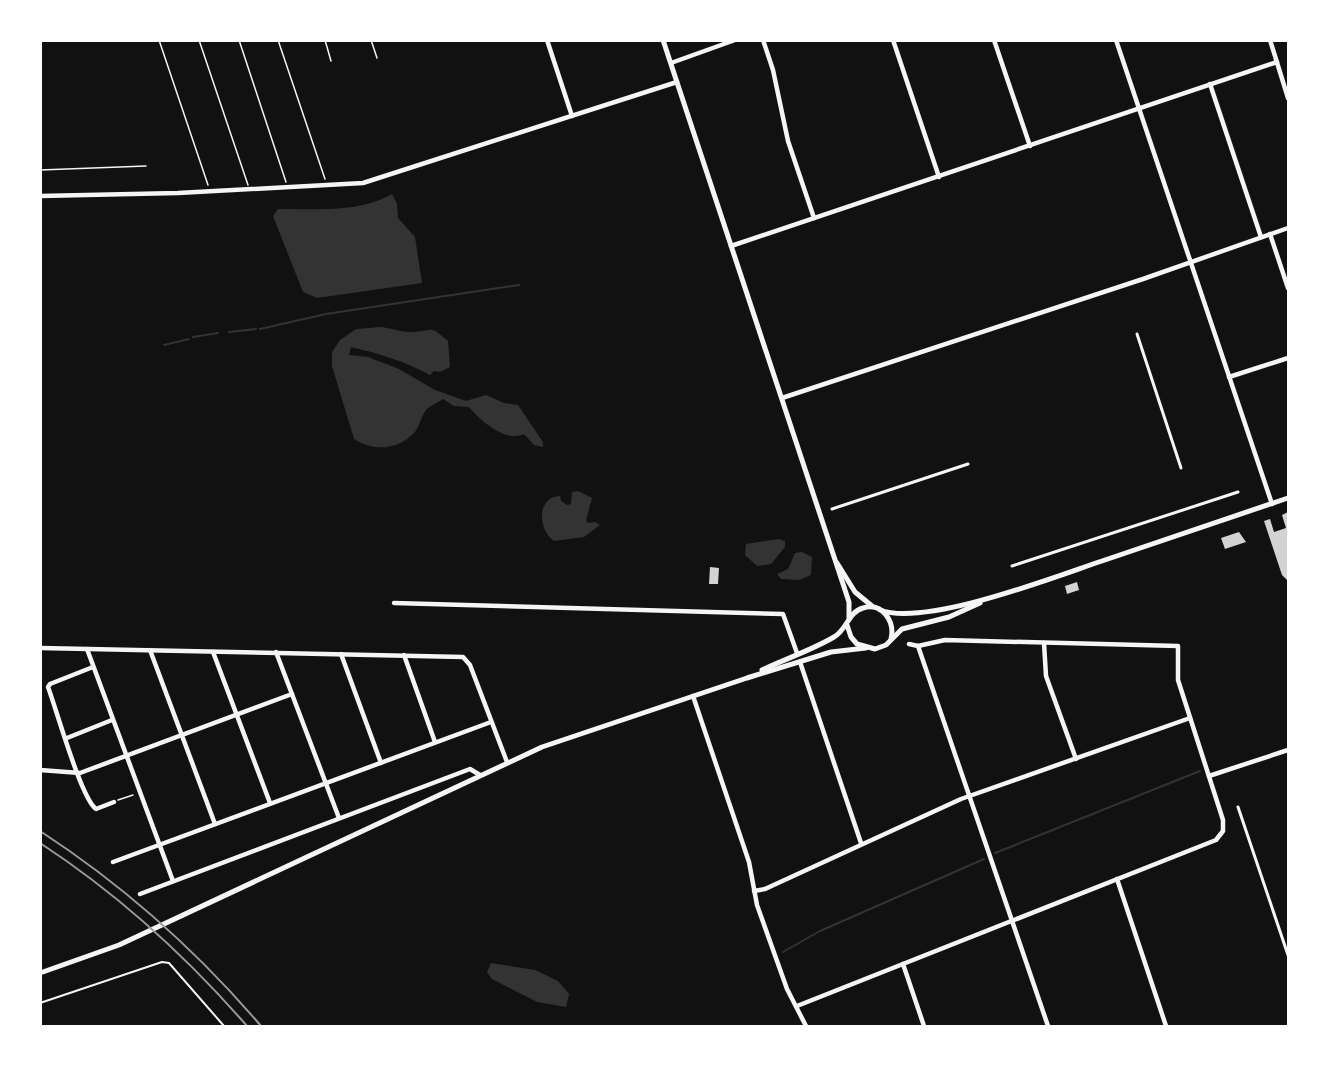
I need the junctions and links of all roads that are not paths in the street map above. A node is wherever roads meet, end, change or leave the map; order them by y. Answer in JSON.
{"nodes":[{"id":1,"x":547,"y":40,"type":"edge"},
{"id":2,"x":663,"y":40,"type":"edge"},
{"id":3,"x":735,"y":40,"type":"edge"},
{"id":4,"x":763,"y":40,"type":"edge"},
{"id":5,"x":893,"y":40,"type":"edge"},
{"id":6,"x":994,"y":40,"type":"edge"},
{"id":7,"x":1116,"y":40,"type":"edge"},
{"id":8,"x":1270,"y":40,"type":"edge"},
{"id":9,"x":1277,"y":62,"type":"junction"},
{"id":10,"x":671,"y":63,"type":"junction"},
{"id":11,"x":677,"y":82,"type":"junction"},
{"id":12,"x":1210,"y":84,"type":"junction"},
{"id":13,"x":1288,"y":98,"type":"edge"},
{"id":14,"x":1139,"y":109,"type":"junction"},
{"id":15,"x":572,"y":116,"type":"junction"},
{"id":16,"x":1029,"y":146,"type":"junction"},
{"id":17,"x":939,"y":177,"type":"junction"},
{"id":18,"x":40,"y":196,"type":"edge"},
{"id":19,"x":814,"y":218,"type":"junction"},
{"id":20,"x":1288,"y":228,"type":"edge"},
{"id":21,"x":1270,"y":234,"type":"junction"},
{"id":22,"x":1261,"y":237,"type":"junction"},
{"id":23,"x":731,"y":246,"type":"junction"},
{"id":24,"x":1190,"y":261,"type":"junction"},
{"id":25,"x":1288,"y":288,"type":"edge"},
{"id":26,"x":1137,"y":334,"type":"dead end"},
{"id":27,"x":1288,"y":358,"type":"edge"},
{"id":28,"x":1229,"y":377,"type":"junction"},
{"id":29,"x":782,"y":398,"type":"junction"},
{"id":30,"x":968,"y":464,"type":"dead end"},
{"id":31,"x":1181,"y":468,"type":"dead end"},
{"id":32,"x":1238,"y":492,"type":"dead end"},
{"id":33,"x":1288,"y":498,"type":"edge"},
{"id":34,"x":1272,"y":504,"type":"junction"},
{"id":35,"x":832,"y":509,"type":"dead end"},
{"id":36,"x":836,"y":561,"type":"junction"},
{"id":37,"x":1012,"y":566,"type":"dead end"},
{"id":38,"x":996,"y":596,"type":"junction"},
{"id":39,"x":394,"y":603,"type":"dead end"},
{"id":40,"x":874,"y":607,"type":"junction"},
{"id":41,"x":880,"y":610,"type":"junction"},
{"id":42,"x":848,"y":621,"type":"junction"},
{"id":43,"x":891,"y":639,"type":"junction"},
{"id":44,"x":1044,"y":643,"type":"junction"},
{"id":45,"x":909,"y":644,"type":"dead end"},
{"id":46,"x":918,"y":646,"type":"junction"},
{"id":47,"x":40,"y":648,"type":"edge"},
{"id":48,"x":867,"y":648,"type":"junction"},
{"id":49,"x":87,"y":649,"type":"junction"},
{"id":50,"x":150,"y":650,"type":"junction"},
{"id":51,"x":213,"y":652,"type":"junction"},
{"id":52,"x":276,"y":652,"type":"junction"},
{"id":53,"x":797,"y":653,"type":"junction"},
{"id":54,"x":341,"y":654,"type":"junction"},
{"id":55,"x":404,"y":655,"type":"junction"},
{"id":56,"x":800,"y":662,"type":"junction"},
{"id":57,"x":93,"y":668,"type":"junction"},
{"id":58,"x":747,"y":678,"type":"junction"},
{"id":59,"x":291,"y":694,"type":"junction"},
{"id":60,"x":693,"y":696,"type":"junction"},
{"id":61,"x":237,"y":715,"type":"junction"},
{"id":62,"x":1190,"y":718,"type":"junction"},
{"id":63,"x":112,"y":720,"type":"junction"},
{"id":64,"x":491,"y":722,"type":"junction"},
{"id":65,"x":182,"y":736,"type":"junction"},
{"id":66,"x":67,"y":738,"type":"junction"},
{"id":67,"x":435,"y":742,"type":"junction"},
{"id":68,"x":1288,"y":750,"type":"edge"},
{"id":69,"x":126,"y":757,"type":"junction"},
{"id":70,"x":1076,"y":759,"type":"junction"},
{"id":71,"x":507,"y":762,"type":"junction"},
{"id":72,"x":381,"y":763,"type":"junction"},
{"id":73,"x":40,"y":770,"type":"edge"},
{"id":74,"x":75,"y":774,"type":"junction"},
{"id":75,"x":480,"y":774,"type":"junction"},
{"id":76,"x":1209,"y":776,"type":"junction"},
{"id":77,"x":326,"y":783,"type":"junction"},
{"id":78,"x":969,"y":796,"type":"junction"},
{"id":79,"x":114,"y":802,"type":"road end"},
{"id":80,"x":270,"y":803,"type":"junction"},
{"id":81,"x":1238,"y":807,"type":"dead end"},
{"id":82,"x":339,"y":818,"type":"junction"},
{"id":83,"x":214,"y":824,"type":"junction"},
{"id":84,"x":861,"y":843,"type":"junction"},
{"id":85,"x":160,"y":845,"type":"junction"},
{"id":86,"x":113,"y":862,"type":"dead end"},
{"id":87,"x":1117,"y":879,"type":"junction"},
{"id":88,"x":173,"y":881,"type":"junction"},
{"id":89,"x":754,"y":891,"type":"junction"},
{"id":90,"x":140,"y":894,"type":"dead end"},
{"id":91,"x":1012,"y":921,"type":"junction"},
{"id":92,"x":1288,"y":955,"type":"edge"},
{"id":93,"x":903,"y":964,"type":"junction"},
{"id":94,"x":40,"y":973,"type":"edge"},
{"id":95,"x":40,"y":1003,"type":"edge"},
{"id":96,"x":797,"y":1006,"type":"junction"},
{"id":97,"x":224,"y":1026,"type":"edge"},
{"id":98,"x":806,"y":1026,"type":"edge"},
{"id":99,"x":924,"y":1026,"type":"edge"},
{"id":100,"x":1048,"y":1026,"type":"edge"},
{"id":101,"x":1166,"y":1026,"type":"edge"}],
"edges":[{"from":1,"to":15,"type":"street"},
{"from":2,"to":10,"type":"street"},
{"from":3,"to":10,"type":"street"},
{"from":4,"to":19,"type":"street"},
{"from":5,"to":17,"type":"street"},
{"from":6,"to":16,"type":"street"},
{"from":7,"to":14,"type":"street"},
{"from":8,"to":9,"type":"street"},
{"from":9,"to":12,"type":"street"},
{"from":9,"to":13,"type":"street"},
{"from":10,"to":11,"type":"street"},
{"from":11,"to":15,"type":"street"},
{"from":11,"to":23,"type":"street"},
{"from":12,"to":14,"type":"street"},
{"from":12,"to":22,"type":"street"},
{"from":14,"to":16,"type":"street"},
{"from":14,"to":24,"type":"street"},
{"from":15,"to":18,"type":"street"},
{"from":16,"to":17,"type":"street"},
{"from":17,"to":19,"type":"street"},
{"from":19,"to":23,"type":"street"},
{"from":20,"to":21,"type":"street"},
{"from":21,"to":22,"type":"street"},
{"from":21,"to":25,"type":"street"},
{"from":22,"to":24,"type":"street"},
{"from":23,"to":29,"type":"street"},
{"from":24,"to":28,"type":"street"},
{"from":24,"to":29,"type":"street"},
{"from":26,"to":31,"type":"street"},
{"from":27,"to":28,"type":"street"},
{"from":28,"to":34,"type":"street"},
{"from":29,"to":36,"type":"street"},
{"from":30,"to":35,"type":"street"},
{"from":32,"to":37,"type":"street"},
{"from":33,"to":34,"type":"street"},
{"from":34,"to":38,"type":"street"},
{"from":36,"to":40,"type":"street"},
{"from":36,"to":42,"type":"street"},
{"from":38,"to":41,"type":"street"},
{"from":38,"to":43,"type":"street"},
{"from":39,"to":53,"type":"street"},
{"from":40,"to":41,"type":"street"},
{"from":40,"to":42,"type":"street"},
{"from":41,"to":43,"type":"street"},
{"from":42,"to":48,"type":"street"},
{"from":42,"to":53,"type":"street"},
{"from":43,"to":48,"type":"street"},
{"from":44,"to":46,"type":"street"},
{"from":44,"to":62,"type":"street"},
{"from":44,"to":70,"type":"street"},
{"from":45,"to":46,"type":"street"},
{"from":46,"to":78,"type":"street"},
{"from":47,"to":49,"type":"street"},
{"from":48,"to":56,"type":"street"},
{"from":49,"to":50,"type":"street"},
{"from":49,"to":57,"type":"street"},
{"from":50,"to":51,"type":"street"},
{"from":50,"to":65,"type":"street"},
{"from":51,"to":52,"type":"street"},
{"from":51,"to":61,"type":"street"},
{"from":52,"to":54,"type":"street"},
{"from":52,"to":59,"type":"street"},
{"from":53,"to":58,"type":"street"},
{"from":54,"to":55,"type":"street"},
{"from":54,"to":72,"type":"street"},
{"from":55,"to":64,"type":"street"},
{"from":55,"to":67,"type":"street"},
{"from":56,"to":58,"type":"street"},
{"from":56,"to":84,"type":"street"},
{"from":57,"to":63,"type":"street"},
{"from":57,"to":66,"type":"street"},
{"from":58,"to":60,"type":"street"},
{"from":59,"to":61,"type":"street"},
{"from":59,"to":77,"type":"street"},
{"from":60,"to":71,"type":"street"},
{"from":60,"to":89,"type":"street"},
{"from":61,"to":65,"type":"street"},
{"from":61,"to":80,"type":"street"},
{"from":62,"to":70,"type":"street"},
{"from":62,"to":76,"type":"street"},
{"from":63,"to":66,"type":"street"},
{"from":63,"to":69,"type":"street"},
{"from":64,"to":67,"type":"street"},
{"from":64,"to":71,"type":"street"},
{"from":65,"to":69,"type":"street"},
{"from":65,"to":83,"type":"street"},
{"from":66,"to":74,"type":"street"},
{"from":67,"to":72,"type":"street"},
{"from":68,"to":76,"type":"street"},
{"from":69,"to":74,"type":"street"},
{"from":69,"to":85,"type":"street"},
{"from":70,"to":78,"type":"street"},
{"from":71,"to":75,"type":"street"},
{"from":72,"to":77,"type":"street"},
{"from":73,"to":74,"type":"street"},
{"from":74,"to":79,"type":"street"},
{"from":75,"to":82,"type":"street"},
{"from":75,"to":94,"type":"street"},
{"from":76,"to":87,"type":"street"},
{"from":77,"to":80,"type":"street"},
{"from":77,"to":82,"type":"street"},
{"from":78,"to":84,"type":"street"},
{"from":78,"to":91,"type":"street"},
{"from":80,"to":83,"type":"street"},
{"from":81,"to":92,"type":"street"},
{"from":82,"to":88,"type":"street"},
{"from":83,"to":85,"type":"street"},
{"from":84,"to":89,"type":"street"},
{"from":85,"to":86,"type":"street"},
{"from":85,"to":88,"type":"street"},
{"from":87,"to":91,"type":"street"},
{"from":87,"to":101,"type":"street"},
{"from":88,"to":90,"type":"street"},
{"from":89,"to":96,"type":"street"},
{"from":91,"to":93,"type":"street"},
{"from":91,"to":100,"type":"street"},
{"from":93,"to":96,"type":"street"},
{"from":93,"to":99,"type":"street"},
{"from":95,"to":97,"type":"lane"},
{"from":96,"to":98,"type":"street"}]}
